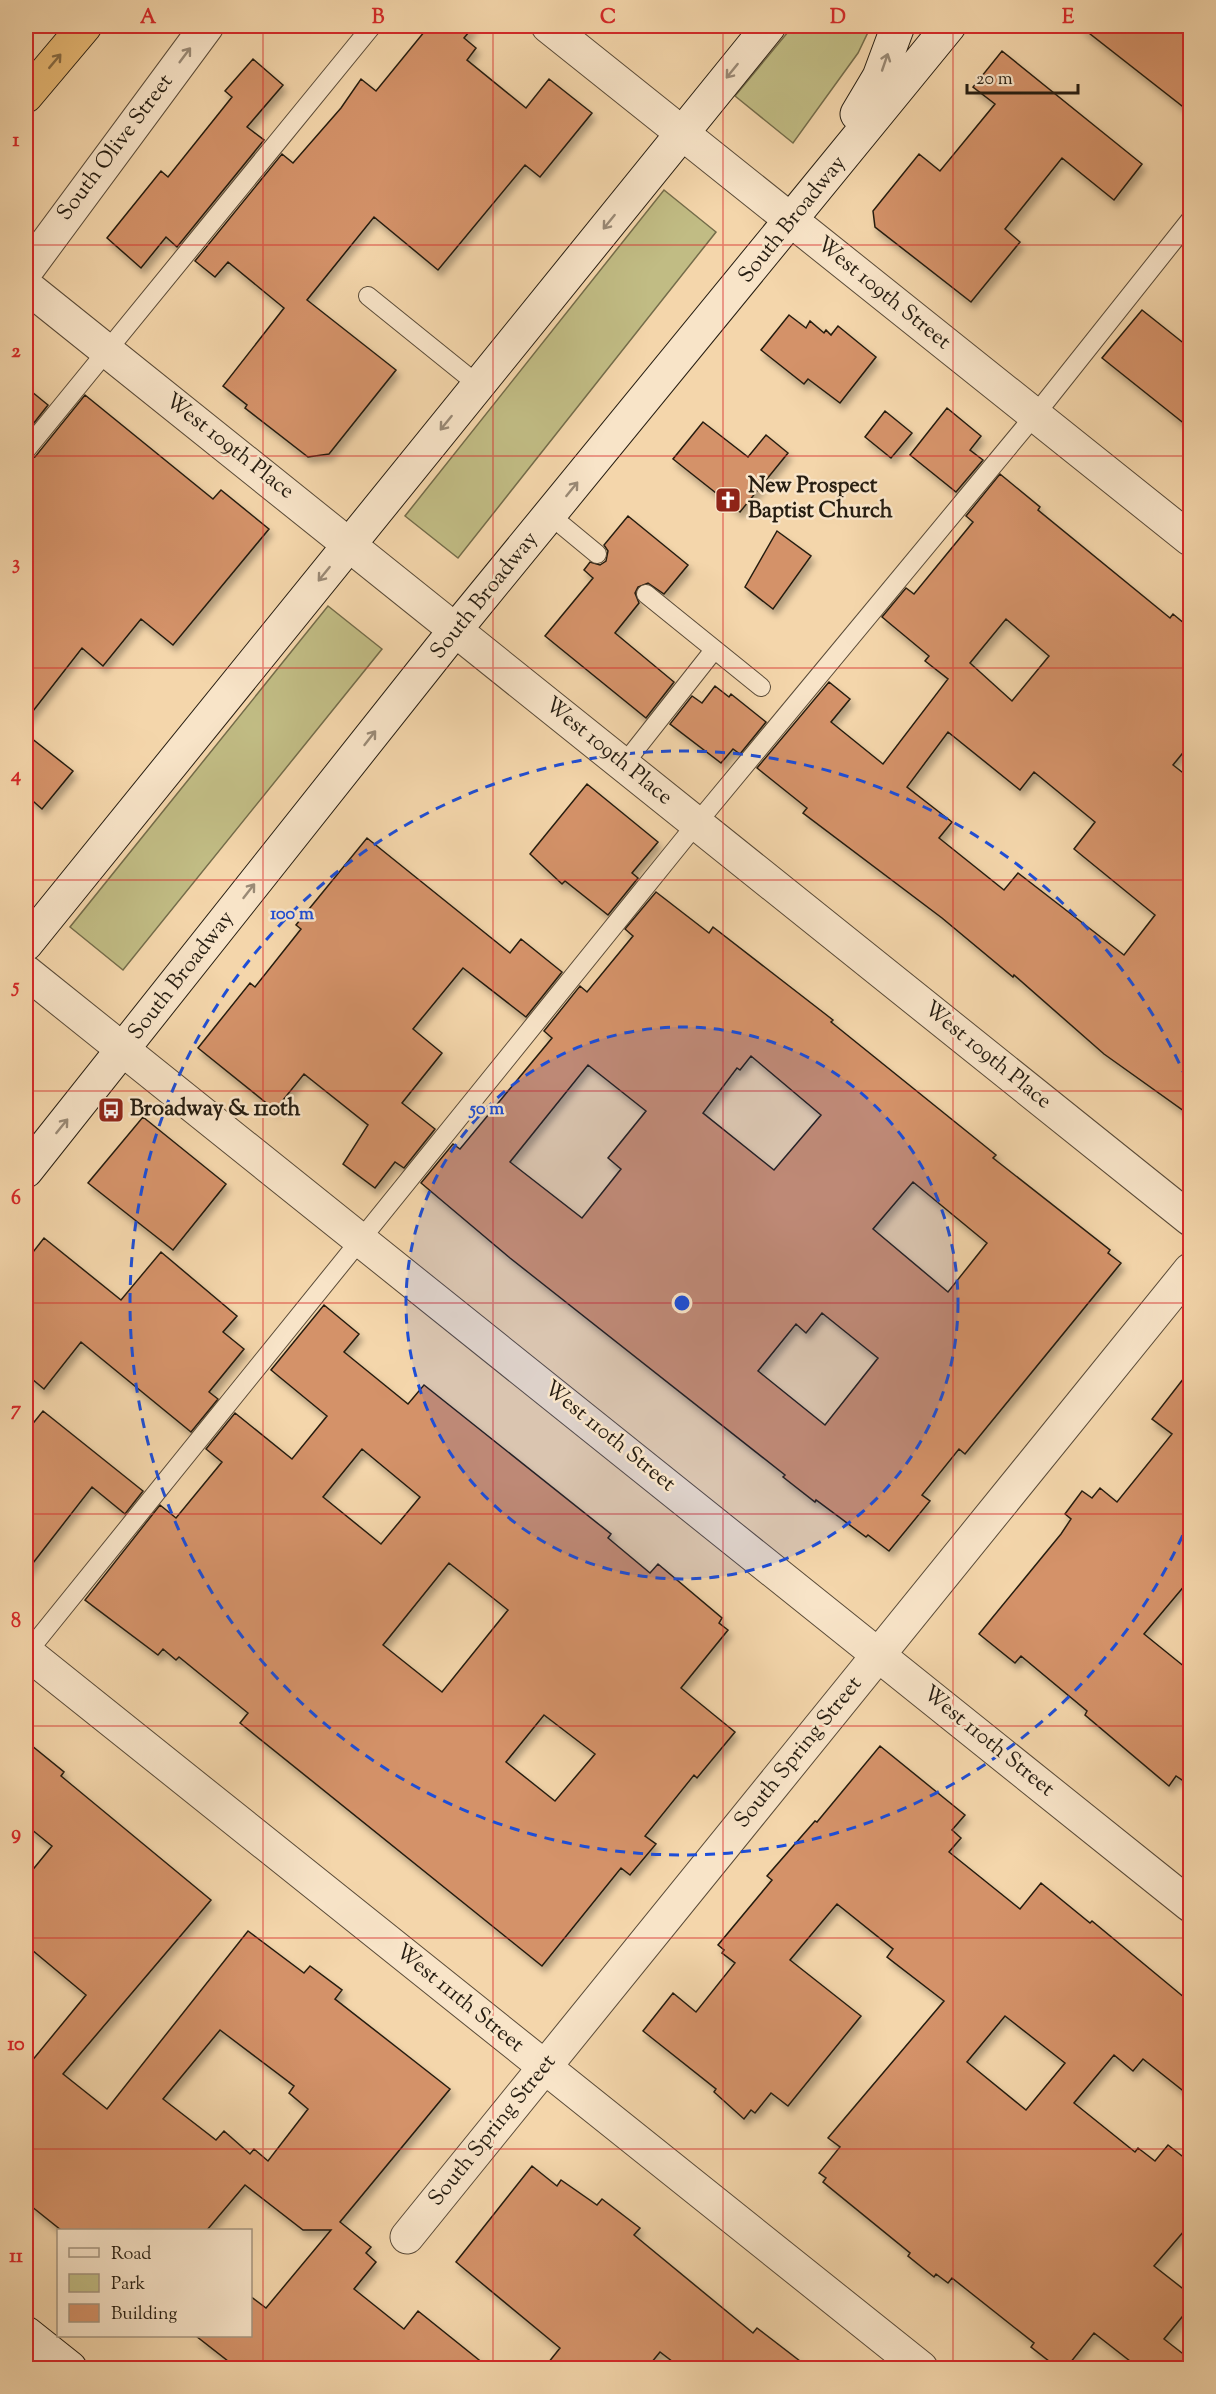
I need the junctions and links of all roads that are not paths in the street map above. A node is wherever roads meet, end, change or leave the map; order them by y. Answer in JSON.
{"nodes":[{"id":1,"x":86,"y":26,"type":"edge"},
{"id":2,"x":207,"y":26,"type":"edge"},
{"id":3,"x":372,"y":26,"type":"edge"},
{"id":4,"x":548,"y":26,"type":"edge"},
{"id":5,"x":769,"y":26,"type":"edge"},
{"id":6,"x":898,"y":26,"type":"edge"},
{"id":7,"x":950,"y":26,"type":"edge"},
{"id":8,"x":26,"y":96,"type":"edge"},
{"id":9,"x":682,"y":132,"type":"junction"},
{"id":10,"x":1191,"y":220,"type":"edge"},
{"id":11,"x":792,"y":221,"type":"junction"},
{"id":12,"x":26,"y":270,"type":"edge"},
{"id":13,"x":26,"y":286,"type":"edge"},
{"id":14,"x":368,"y":296,"type":"dead end"},
{"id":15,"x":106,"y":350,"type":"junction"},
{"id":16,"x":477,"y":384,"type":"junction"},
{"id":17,"x":1035,"y":415,"type":"junction"},
{"id":18,"x":26,"y":450,"type":"edge"},
{"id":19,"x":551,"y":516,"type":"junction"},
{"id":20,"x":1191,"y":539,"type":"edge"},
{"id":21,"x":349,"y":543,"type":"junction"},
{"id":22,"x":597,"y":554,"type":"dead end"},
{"id":23,"x":646,"y":594,"type":"dead end"},
{"id":24,"x":456,"y":629,"type":"junction"},
{"id":25,"x":714,"y":650,"type":"junction"},
{"id":26,"x":761,"y":687,"type":"dead end"},
{"id":27,"x":624,"y":764,"type":"junction"},
{"id":28,"x":697,"y":823,"type":"junction"},
{"id":29,"x":26,"y":944,"type":"edge"},
{"id":30,"x":26,"y":972,"type":"edge"},
{"id":31,"x":123,"y":1050,"type":"junction"},
{"id":32,"x":26,"y":1171,"type":"edge"},
{"id":33,"x":1191,"y":1219,"type":"edge"},
{"id":34,"x":362,"y":1239,"type":"junction"},
{"id":35,"x":1191,"y":1270,"type":"edge"},
{"id":36,"x":26,"y":1653,"type":"edge"},
{"id":37,"x":879,"y":1654,"type":"junction"},
{"id":38,"x":1191,"y":1905,"type":"edge"},
{"id":39,"x":545,"y":2067,"type":"junction"},
{"id":40,"x":407,"y":2237,"type":"dead end"},
{"id":41,"x":26,"y":2333,"type":"edge"},
{"id":42,"x":70,"y":2368,"type":"edge"},
{"id":43,"x":921,"y":2368,"type":"edge"}],
"edges":[{"from":8,"to":1,"type":"highway","one_way":true},
{"from":12,"to":2,"type":"street","name":"South Olive Street","one_way":true},
{"from":3,"to":15,"type":"lane"},
{"from":4,"to":9,"type":"street","name":"West 109th Street"},
{"from":5,"to":9,"type":"street","one_way":true},
{"from":11,"to":6,"type":"street","one_way":true},
{"from":7,"to":11,"type":"street","name":"South Broadway"},
{"from":9,"to":11,"type":"street","name":"West 109th Street"},
{"from":9,"to":16,"type":"street","one_way":true},
{"from":10,"to":17,"type":"lane"},
{"from":11,"to":17,"type":"street","name":"West 109th Street"},
{"from":19,"to":11,"type":"street","name":"South Broadway","one_way":true},
{"from":13,"to":15,"type":"street","name":"West 109th Place"},
{"from":14,"to":16,"type":"lane"},
{"from":15,"to":18,"type":"lane"},
{"from":15,"to":21,"type":"street","name":"West 109th Place"},
{"from":16,"to":21,"type":"street","one_way":true},
{"from":17,"to":20,"type":"street","name":"West 109th Street"},
{"from":17,"to":28,"type":"lane"},
{"from":19,"to":22,"type":"lane"},
{"from":19,"to":24,"type":"street","name":"South Broadway"},
{"from":21,"to":24,"type":"street","name":"West 109th Place"},
{"from":21,"to":29,"type":"street","one_way":true},
{"from":23,"to":25,"type":"lane"},
{"from":24,"to":27,"type":"street","name":"West 109th Place"},
{"from":31,"to":24,"type":"street","name":"South Broadway","one_way":true},
{"from":25,"to":26,"type":"lane"},
{"from":25,"to":27,"type":"lane"},
{"from":27,"to":28,"type":"street","name":"West 109th Place"},
{"from":28,"to":33,"type":"street","name":"West 109th Place"},
{"from":28,"to":34,"type":"lane"},
{"from":30,"to":31,"type":"street","name":"West 110th Street"},
{"from":32,"to":31,"type":"street","name":"South Broadway","one_way":true},
{"from":31,"to":34,"type":"street","name":"West 110th Street"},
{"from":34,"to":36,"type":"lane"},
{"from":34,"to":37,"type":"street","name":"West 110th Street"},
{"from":35,"to":37,"type":"street","name":"South Spring Street"},
{"from":36,"to":39,"type":"street","name":"West 111th Street"},
{"from":37,"to":38,"type":"street","name":"West 110th Street"},
{"from":37,"to":39,"type":"street","name":"South Spring Street"},
{"from":39,"to":40,"type":"street","name":"South Spring Street"},
{"from":39,"to":43,"type":"street","name":"West 111th Street"},
{"from":41,"to":42,"type":"street"}]}
